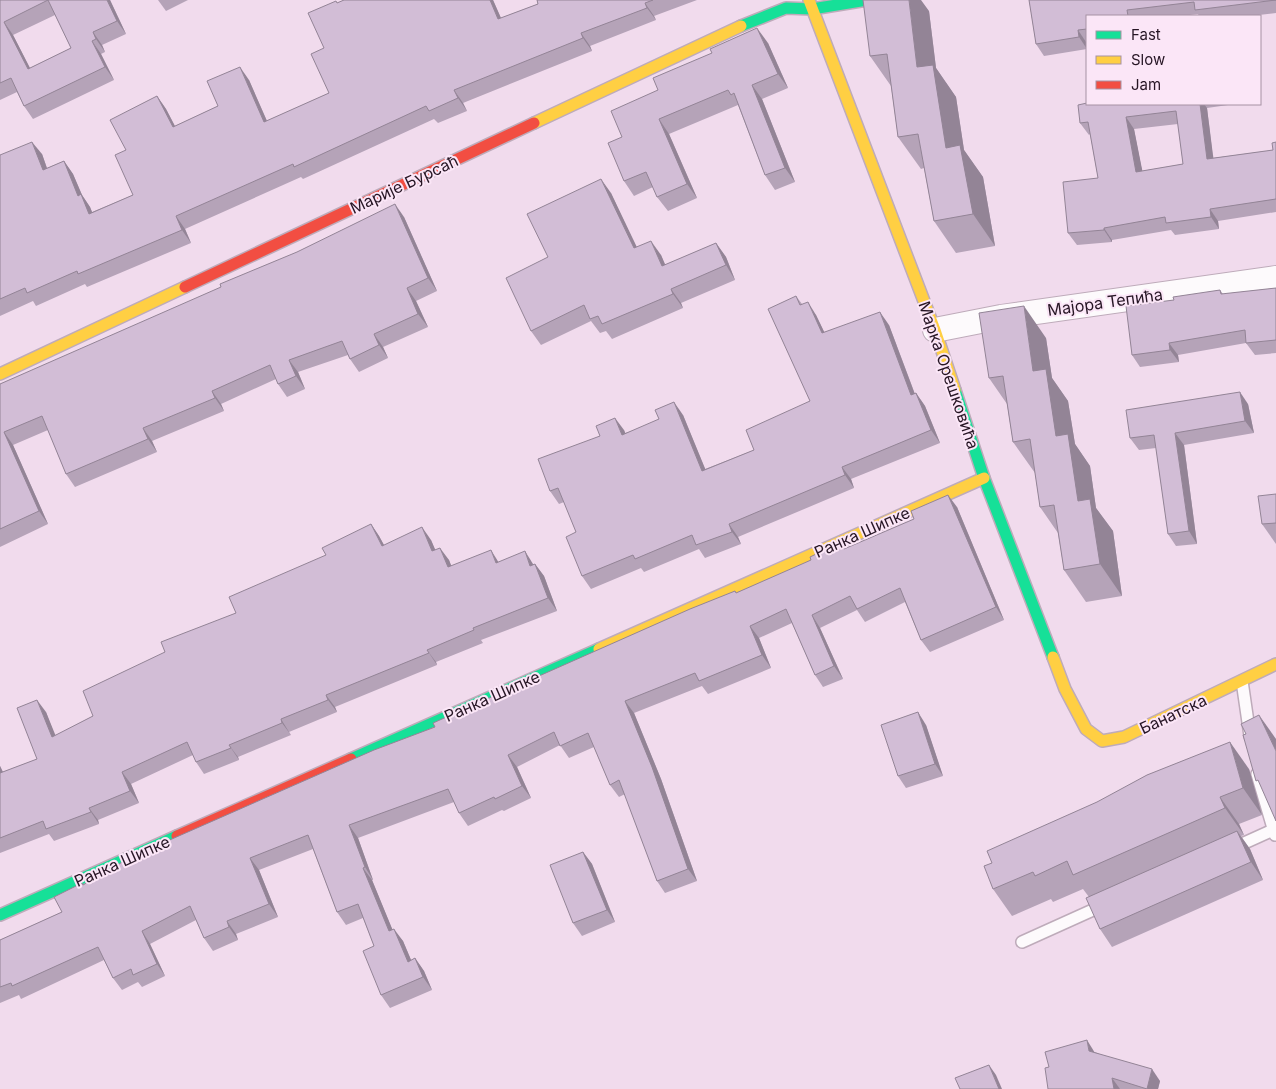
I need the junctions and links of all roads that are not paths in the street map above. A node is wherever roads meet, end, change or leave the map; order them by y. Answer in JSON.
{"nodes":[{"id":1,"x":867,"y":0,"type":"edge"},
{"id":2,"x":811,"y":4,"type":"edge"},
{"id":3,"x":1276,"y":278,"type":"edge"},
{"id":4,"x":935,"y":330,"type":"junction"},
{"id":5,"x":0,"y":374,"type":"edge"},
{"id":6,"x":984,"y":478,"type":"junction"},
{"id":7,"x":1276,"y":664,"type":"edge"},
{"id":8,"x":1242,"y":681,"type":"junction"},
{"id":9,"x":1102,"y":741,"type":"joint"},
{"id":10,"x":1274,"y":834,"type":"edge"},
{"id":11,"x":1219,"y":854,"type":"edge"},
{"id":12,"x":1111,"y":902,"type":"edge"},
{"id":13,"x":0,"y":915,"type":"edge"},
{"id":14,"x":1022,"y":942,"type":"dead end"}],
"edges":[{"from":1,"to":2,"type":"street","name":"Марије Бурсаћ"},
{"from":2,"to":4,"type":"street","name":"Марка Орешковића"},
{"from":2,"to":5,"type":"street","name":"Марије Бурсаћ"},
{"from":3,"to":4,"type":"street","name":"Мајора Тепића"},
{"from":4,"to":6,"type":"street","name":"Марка Орешковића"},
{"from":6,"to":9,"type":"street","name":"Марка Орешковића"},
{"from":6,"to":13,"type":"street","name":"Ранка Шипке"},
{"from":7,"to":8,"type":"street","name":"Банатска"},
{"from":8,"to":9,"type":"street","name":"Банатска"},
{"from":8,"to":10,"type":"lane"},
{"from":10,"to":11,"type":"lane"},
{"from":12,"to":14,"type":"lane"}]}
